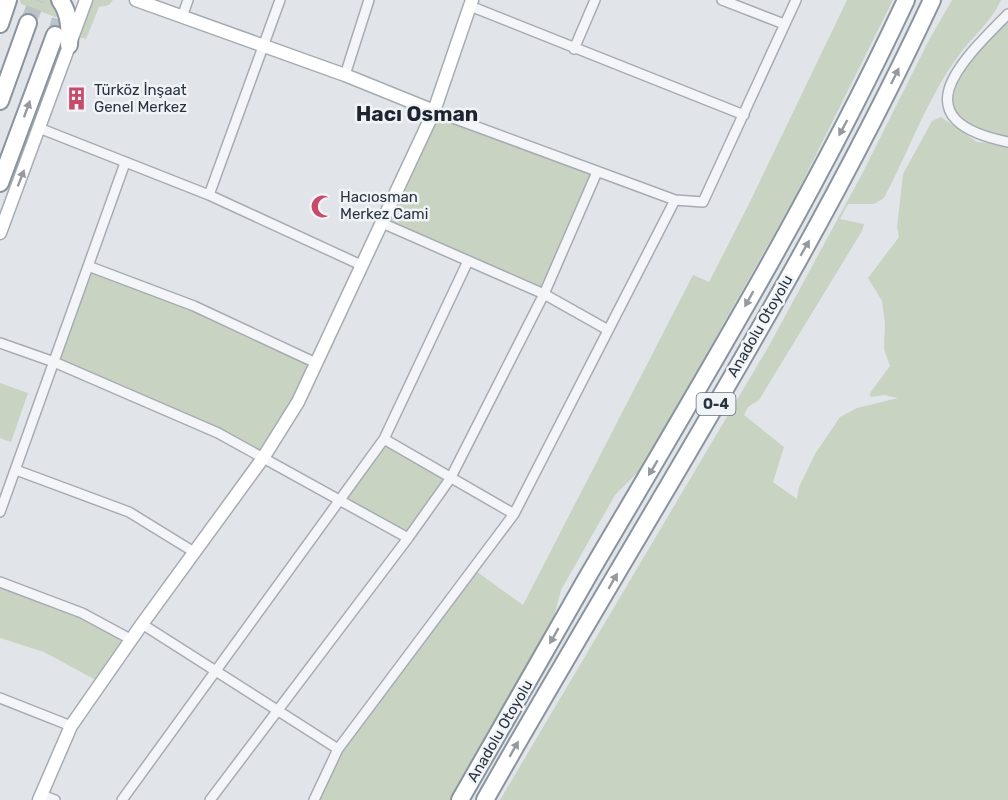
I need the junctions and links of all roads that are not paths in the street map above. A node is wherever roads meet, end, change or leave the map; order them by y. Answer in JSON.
{"nodes":[{"id":1,"x":60,"y":0,"type":"edge"},
{"id":2,"x":86,"y":0,"type":"edge"},
{"id":3,"x":136,"y":0,"type":"edge"},
{"id":4,"x":188,"y":0,"type":"edge"},
{"id":5,"x":280,"y":0,"type":"edge"},
{"id":6,"x":369,"y":0,"type":"edge"},
{"id":7,"x":595,"y":0,"type":"edge"},
{"id":8,"x":722,"y":0,"type":"edge"},
{"id":9,"x":796,"y":0,"type":"edge"},
{"id":10,"x":906,"y":0,"type":"edge"},
{"id":11,"x":932,"y":0,"type":"edge"},
{"id":12,"x":471,"y":3,"type":"edge"},
{"id":13,"x":1008,"y":14,"type":"edge"},
{"id":14,"x":182,"y":17,"type":"junction"},
{"id":15,"x":28,"y":24,"type":"tunnel mouth"},
{"id":16,"x":784,"y":24,"type":"junction"},
{"id":17,"x":55,"y":35,"type":"tunnel mouth"},
{"id":18,"x":69,"y":45,"type":"junction"},
{"id":19,"x":263,"y":46,"type":"junction"},
{"id":20,"x":574,"y":49,"type":"junction"},
{"id":21,"x":345,"y":75,"type":"junction"},
{"id":22,"x":0,"y":101,"type":"edge"},
{"id":23,"x":434,"y":111,"type":"junction"},
{"id":24,"x":744,"y":115,"type":"junction"},
{"id":25,"x":39,"y":128,"type":"junction"},
{"id":26,"x":1008,"y":142,"type":"edge"},
{"id":27,"x":125,"y":163,"type":"junction"},
{"id":28,"x":597,"y":172,"type":"junction"},
{"id":29,"x":0,"y":183,"type":"edge"},
{"id":30,"x":209,"y":195,"type":"junction"},
{"id":31,"x":675,"y":200,"type":"junction"},
{"id":32,"x":382,"y":223,"type":"junction"},
{"id":33,"x":0,"y":233,"type":"edge"},
{"id":34,"x":468,"y":261,"type":"junction"},
{"id":35,"x":361,"y":265,"type":"junction"},
{"id":36,"x":88,"y":266,"type":"junction"},
{"id":37,"x":544,"y":294,"type":"junction"},
{"id":38,"x":608,"y":330,"type":"junction"},
{"id":39,"x":0,"y":342,"type":"edge"},
{"id":40,"x":54,"y":362,"type":"junction"},
{"id":41,"x":316,"y":363,"type":"junction"},
{"id":42,"x":384,"y":440,"type":"junction"},
{"id":43,"x":263,"y":458,"type":"junction"},
{"id":44,"x":16,"y":470,"type":"junction"},
{"id":45,"x":450,"y":479,"type":"junction"},
{"id":46,"x":341,"y":500,"type":"junction"},
{"id":47,"x":0,"y":513,"type":"edge"},
{"id":48,"x":514,"y":514,"type":"junction"},
{"id":49,"x":408,"y":538,"type":"junction"},
{"id":50,"x":194,"y":552,"type":"junction"},
{"id":51,"x":0,"y":582,"type":"edge"},
{"id":52,"x":142,"y":624,"type":"junction"},
{"id":53,"x":132,"y":640,"type":"junction"},
{"id":54,"x":215,"y":670,"type":"junction"},
{"id":55,"x":0,"y":698,"type":"edge"},
{"id":56,"x":279,"y":711,"type":"junction"},
{"id":57,"x":71,"y":726,"type":"junction"},
{"id":58,"x":338,"y":749,"type":"junction"},
{"id":59,"x":40,"y":797,"type":"edge"},
{"id":60,"x":55,"y":800,"type":"edge"},
{"id":61,"x":122,"y":800,"type":"edge"},
{"id":62,"x":210,"y":800,"type":"edge"},
{"id":63,"x":314,"y":800,"type":"edge"},
{"id":64,"x":460,"y":800,"type":"edge"},
{"id":65,"x":485,"y":800,"type":"edge"}],
"edges":[{"from":1,"to":18,"type":"highway"},
{"from":2,"to":18,"type":"main road"},
{"from":3,"to":14,"type":"main road"},
{"from":4,"to":14,"type":"street"},
{"from":5,"to":19,"type":"street"},
{"from":6,"to":21,"type":"street"},
{"from":7,"to":20,"type":"street"},
{"from":8,"to":16,"type":"street"},
{"from":9,"to":16,"type":"street"},
{"from":10,"to":64,"type":"highway","name":"Anadolu Otoyolu","number":"O-4","one_way":true},
{"from":65,"to":11,"type":"highway","name":"Anadolu Otoyolu","number":"O-4","one_way":true},
{"from":12,"to":20,"type":"street"},
{"from":12,"to":23,"type":"main road"},
{"from":13,"to":26,"type":"street"},
{"from":14,"to":19,"type":"main road"},
{"from":15,"to":22,"type":"highway"},
{"from":16,"to":24,"type":"street"},
{"from":29,"to":17,"type":"highway","one_way":true},
{"from":18,"to":25,"type":"main road"},
{"from":19,"to":21,"type":"main road"},
{"from":19,"to":30,"type":"street"},
{"from":20,"to":24,"type":"street"},
{"from":21,"to":23,"type":"main road"},
{"from":23,"to":28,"type":"street"},
{"from":23,"to":32,"type":"main road"},
{"from":24,"to":31,"type":"street"},
{"from":25,"to":27,"type":"street"},
{"from":33,"to":25,"type":"main road","one_way":true},
{"from":27,"to":30,"type":"street"},
{"from":27,"to":36,"type":"street"},
{"from":28,"to":31,"type":"street"},
{"from":28,"to":37,"type":"street"},
{"from":30,"to":35,"type":"street"},
{"from":31,"to":38,"type":"street"},
{"from":32,"to":34,"type":"street"},
{"from":32,"to":35,"type":"main road"},
{"from":34,"to":37,"type":"street"},
{"from":34,"to":42,"type":"street"},
{"from":35,"to":41,"type":"main road"},
{"from":36,"to":40,"type":"street"},
{"from":36,"to":41,"type":"street"},
{"from":37,"to":38,"type":"street"},
{"from":37,"to":45,"type":"street"},
{"from":38,"to":48,"type":"street"},
{"from":39,"to":40,"type":"street"},
{"from":40,"to":43,"type":"street"},
{"from":40,"to":44,"type":"street"},
{"from":41,"to":43,"type":"main road"},
{"from":42,"to":45,"type":"street"},
{"from":42,"to":46,"type":"street"},
{"from":43,"to":46,"type":"street"},
{"from":43,"to":50,"type":"main road"},
{"from":44,"to":47,"type":"street"},
{"from":44,"to":50,"type":"street"},
{"from":45,"to":48,"type":"street"},
{"from":45,"to":49,"type":"street"},
{"from":46,"to":49,"type":"street"},
{"from":46,"to":54,"type":"street"},
{"from":48,"to":58,"type":"street"},
{"from":49,"to":56,"type":"street"},
{"from":50,"to":52,"type":"main road"},
{"from":51,"to":53,"type":"street"},
{"from":52,"to":53,"type":"main road"},
{"from":52,"to":54,"type":"street"},
{"from":53,"to":57,"type":"main road"},
{"from":54,"to":56,"type":"street"},
{"from":54,"to":61,"type":"street"},
{"from":55,"to":57,"type":"street"},
{"from":56,"to":58,"type":"street"},
{"from":56,"to":62,"type":"street"},
{"from":57,"to":59,"type":"main road"},
{"from":58,"to":63,"type":"street"},
{"from":59,"to":60,"type":"street"}]}
